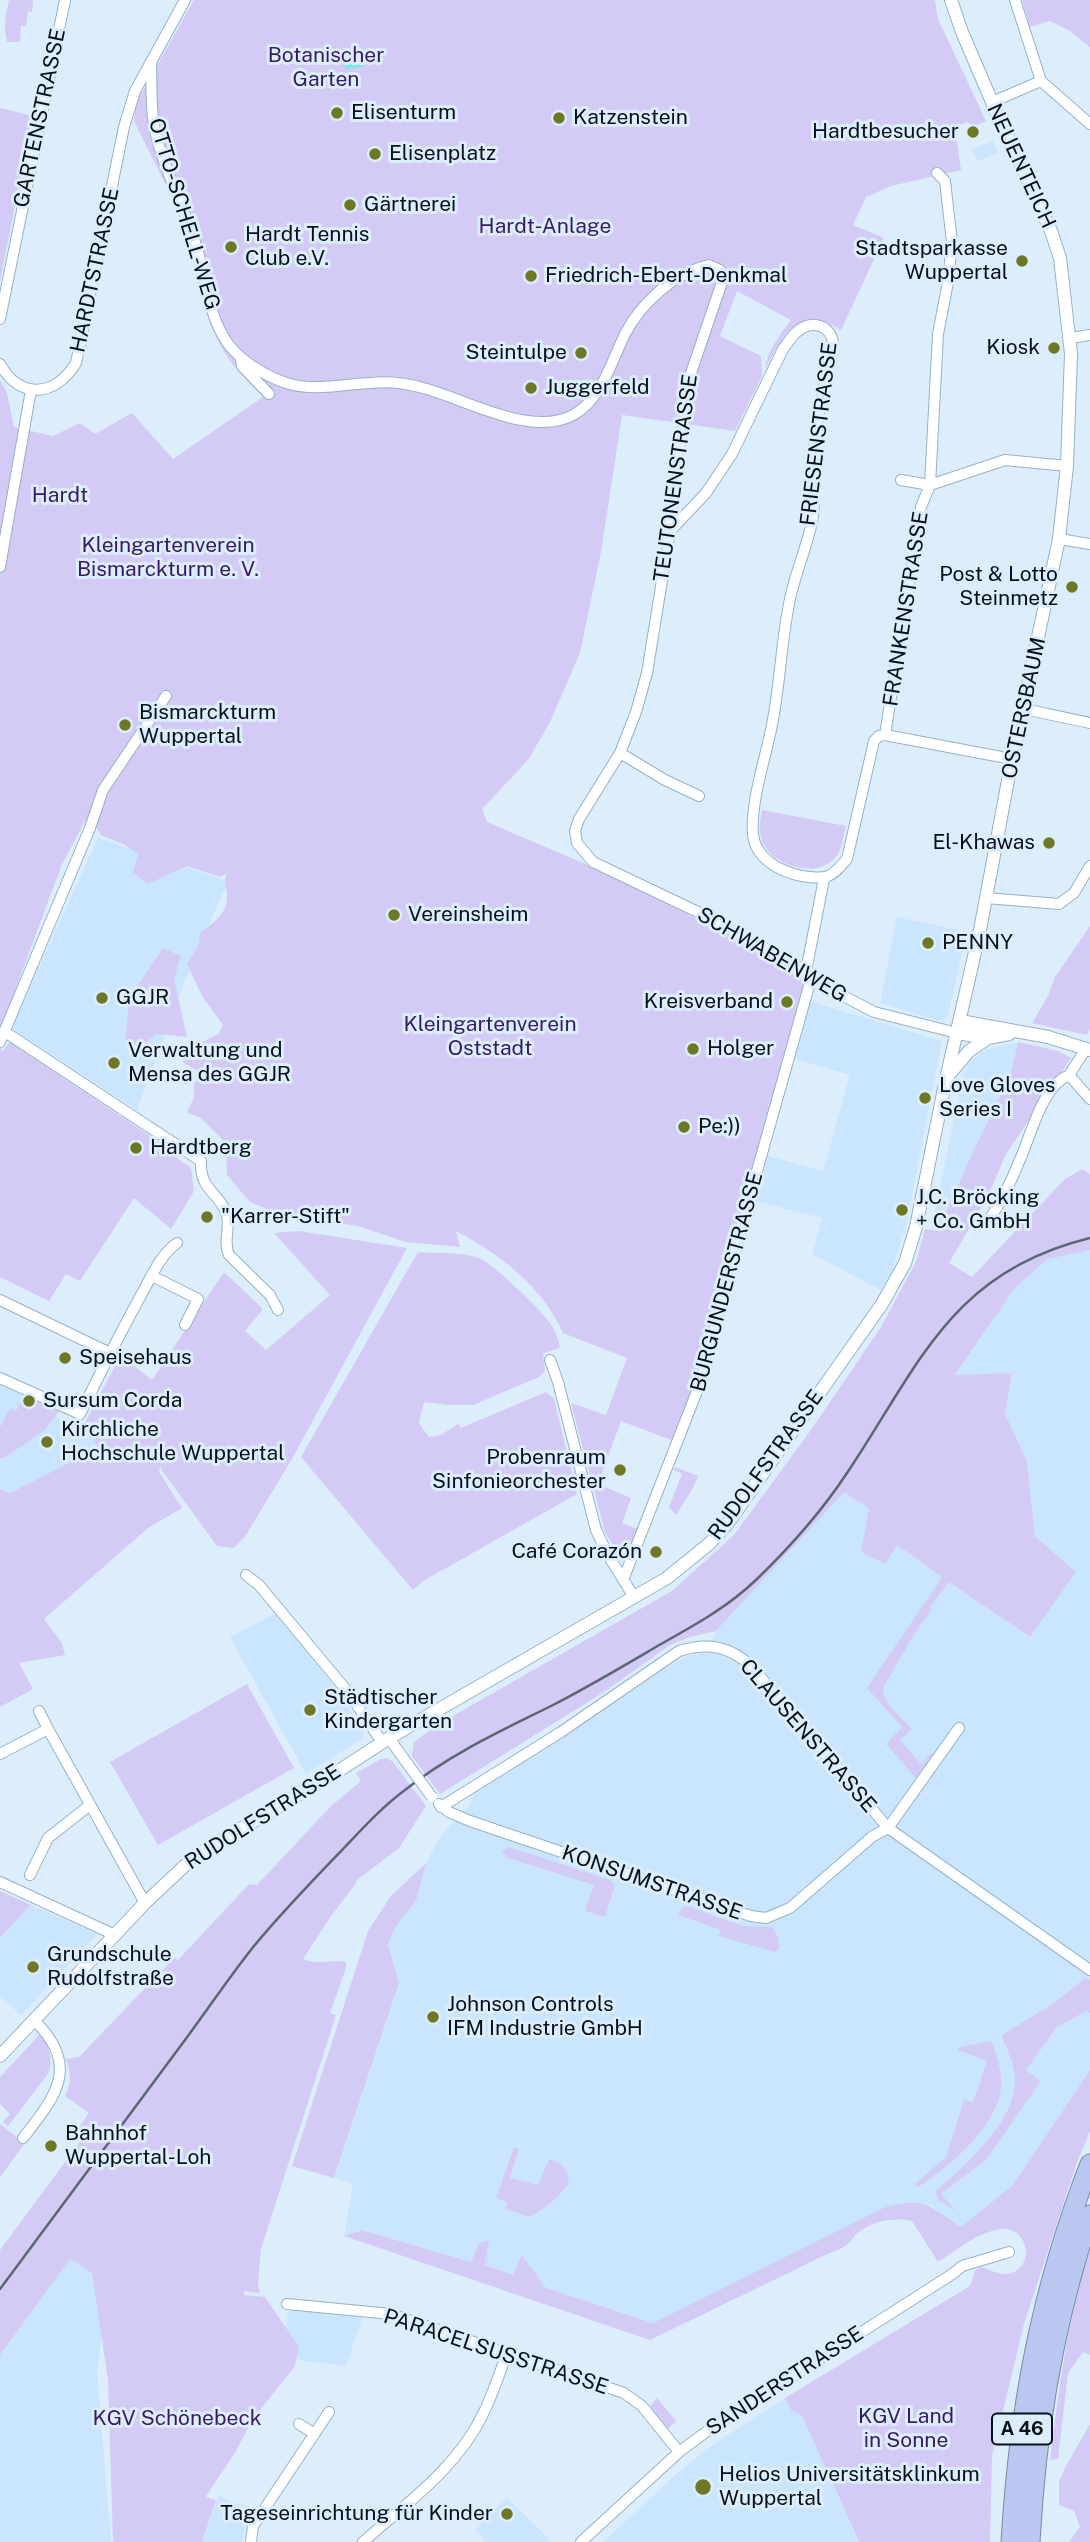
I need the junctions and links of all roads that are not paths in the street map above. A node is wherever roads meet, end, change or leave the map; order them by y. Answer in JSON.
{"nodes":[{"id":1,"x":65,"y":0,"type":"edge"},
{"id":2,"x":185,"y":0,"type":"edge"},
{"id":3,"x":951,"y":0,"type":"edge"},
{"id":4,"x":1015,"y":0,"type":"edge"},
{"id":5,"x":151,"y":62,"type":"junction"},
{"id":6,"x":1041,"y":81,"type":"junction"},
{"id":7,"x":992,"y":102,"type":"junction"},
{"id":8,"x":1090,"y":124,"type":"edge"},
{"id":9,"x":937,"y":173,"type":"dead end"},
{"id":10,"x":0,"y":319,"type":"edge"},
{"id":11,"x":1090,"y":335,"type":"edge"},
{"id":12,"x":1071,"y":338,"type":"junction"},
{"id":13,"x":241,"y":358,"type":"junction"},
{"id":14,"x":0,"y":363,"type":"edge"},
{"id":15,"x":32,"y":390,"type":"junction"},
{"id":16,"x":269,"y":394,"type":"dead end"},
{"id":17,"x":479,"y":407,"type":"joint"},
{"id":18,"x":1067,"y":466,"type":"junction"},
{"id":19,"x":901,"y":480,"type":"dead end"},
{"id":20,"x":930,"y":485,"type":"junction"},
{"id":21,"x":670,"y":531,"type":"junction"},
{"id":22,"x":1059,"y":539,"type":"junction"},
{"id":23,"x":1090,"y":544,"type":"edge"},
{"id":24,"x":0,"y":567,"type":"edge"},
{"id":25,"x":166,"y":695,"type":"dead end"},
{"id":26,"x":1024,"y":709,"type":"junction"},
{"id":27,"x":1090,"y":723,"type":"edge"},
{"id":28,"x":885,"y":735,"type":"junction"},
{"id":29,"x":620,"y":753,"type":"junction"},
{"id":30,"x":1013,"y":760,"type":"junction"},
{"id":31,"x":699,"y":796,"type":"dead end"},
{"id":32,"x":593,"y":862,"type":"joint"},
{"id":33,"x":1090,"y":866,"type":"edge"},
{"id":34,"x":824,"y":879,"type":"junction"},
{"id":35,"x":986,"y":898,"type":"junction"},
{"id":36,"x":808,"y":975,"type":"junction"},
{"id":37,"x":959,"y":1027,"type":"junction"},
{"id":38,"x":1020,"y":1033,"type":"junction"},
{"id":39,"x":2,"y":1037,"type":"edge"},
{"id":40,"x":988,"y":1038,"type":"junction"},
{"id":41,"x":1088,"y":1049,"type":"edge"},
{"id":42,"x":1069,"y":1075,"type":"junction"},
{"id":43,"x":946,"y":1079,"type":"junction"},
{"id":44,"x":1090,"y":1099,"type":"edge"},
{"id":45,"x":989,"y":1220,"type":"dead end"},
{"id":46,"x":177,"y":1243,"type":"dead end"},
{"id":47,"x":152,"y":1276,"type":"junction"},
{"id":48,"x":0,"y":1300,"type":"edge"},
{"id":49,"x":278,"y":1311,"type":"dead end"},
{"id":50,"x":185,"y":1325,"type":"dead end"},
{"id":51,"x":110,"y":1353,"type":"junction"},
{"id":52,"x":550,"y":1360,"type":"dead end"},
{"id":53,"x":0,"y":1378,"type":"edge"},
{"id":54,"x":246,"y":1575,"type":"dead end"},
{"id":55,"x":623,"y":1580,"type":"junction"},
{"id":56,"x":634,"y":1597,"type":"junction"},
{"id":57,"x":39,"y":1711,"type":"dead end"},
{"id":58,"x":959,"y":1728,"type":"dead end"},
{"id":59,"x":48,"y":1729,"type":"junction"},
{"id":60,"x":385,"y":1740,"type":"junction"},
{"id":61,"x":0,"y":1754,"type":"edge"},
{"id":62,"x":90,"y":1805,"type":"junction"},
{"id":63,"x":441,"y":1807,"type":"junction"},
{"id":64,"x":888,"y":1828,"type":"junction"},
{"id":65,"x":30,"y":1875,"type":"dead end"},
{"id":66,"x":0,"y":1882,"type":"edge"},
{"id":67,"x":145,"y":1903,"type":"junction"},
{"id":68,"x":115,"y":1935,"type":"junction"},
{"id":69,"x":1090,"y":1970,"type":"edge"},
{"id":70,"x":34,"y":2021,"type":"junction"},
{"id":71,"x":0,"y":2056,"type":"edge"},
{"id":72,"x":23,"y":2138,"type":"dead end"},
{"id":73,"x":1090,"y":2164,"type":"edge"},
{"id":74,"x":1090,"y":2215,"type":"edge"},
{"id":75,"x":1009,"y":2252,"type":"dead end"},
{"id":76,"x":287,"y":2304,"type":"dead end"},
{"id":77,"x":1051,"y":2314,"type":"junction"},
{"id":78,"x":507,"y":2354,"type":"junction"},
{"id":79,"x":329,"y":2412,"type":"dead end"},
{"id":80,"x":299,"y":2424,"type":"dead end"},
{"id":81,"x":313,"y":2433,"type":"junction"},
{"id":82,"x":679,"y":2452,"type":"junction"},
{"id":83,"x":251,"y":2542,"type":"edge"},
{"id":84,"x":363,"y":2542,"type":"edge"},
{"id":85,"x":581,"y":2542,"type":"edge"},
{"id":86,"x":1012,"y":2542,"type":"edge"},
{"id":87,"x":1030,"y":2542,"type":"edge"}],
"edges":[{"from":1,"to":10,"type":"street","name":"GARTENSTRASSE"},
{"from":2,"to":5,"type":"street","name":"HARDTSTRASSE"},
{"from":3,"to":7,"type":"street","name":"NEUENTEICH"},
{"from":4,"to":6,"type":"street"},
{"from":5,"to":13,"type":"street","name":"OTTO-SCHELL-WEG"},
{"from":5,"to":15,"type":"street","name":"HARDTSTRASSE"},
{"from":6,"to":7,"type":"street"},
{"from":6,"to":8,"type":"street"},
{"from":7,"to":12,"type":"street","name":"NEUENTEICH"},
{"from":9,"to":20,"type":"street","name":"FRANKENSTRASSE"},
{"from":11,"to":12,"type":"street"},
{"from":12,"to":18,"type":"street","name":"OSTERSBAUM"},
{"from":13,"to":16,"type":"street","name":"OTTO-SCHELL-WEG"},
{"from":13,"to":17,"type":"street","name":"OTTO-SCHELL-WEG"},
{"from":14,"to":15,"type":"street"},
{"from":15,"to":24,"type":"street"},
{"from":17,"to":21,"type":"street","name":"TEUTONENSTRASSE"},
{"from":18,"to":20,"type":"street"},
{"from":18,"to":22,"type":"street","name":"OSTERSBAUM"},
{"from":19,"to":20,"type":"street"},
{"from":20,"to":28,"type":"street","name":"FRANKENSTRASSE"},
{"from":21,"to":29,"type":"street","name":"TEUTONENSTRASSE"},
{"from":21,"to":34,"type":"street","name":"FRIESENSTRASSE"},
{"from":22,"to":23,"type":"street"},
{"from":22,"to":26,"type":"street","name":"OSTERSBAUM"},
{"from":25,"to":39,"type":"street"},
{"from":26,"to":27,"type":"street"},
{"from":26,"to":30,"type":"street","name":"OSTERSBAUM"},
{"from":28,"to":30,"type":"street"},
{"from":28,"to":34,"type":"street"},
{"from":29,"to":31,"type":"street"},
{"from":29,"to":32,"type":"street","name":"TEUTONENSTRASSE"},
{"from":30,"to":35,"type":"street","name":"OSTERSBAUM"},
{"from":32,"to":36,"type":"street","name":"SCHWABENWEG"},
{"from":33,"to":35,"type":"street"},
{"from":34,"to":36,"type":"street","name":"BURGUNDERSTRASSE"},
{"from":35,"to":37,"type":"street","name":"OSTERSBAUM"},
{"from":36,"to":37,"type":"street","name":"SCHWABENWEG"},
{"from":36,"to":55,"type":"street","name":"BURGUNDERSTRASSE"},
{"from":37,"to":38,"type":"street"},
{"from":37,"to":40,"type":"street"},
{"from":37,"to":43,"type":"street","name":"RUDOLFSTRASSE"},
{"from":38,"to":40,"type":"street"},
{"from":38,"to":41,"type":"street"},
{"from":39,"to":49,"type":"street"},
{"from":40,"to":43,"type":"street"},
{"from":41,"to":42,"type":"street"},
{"from":42,"to":44,"type":"street"},
{"from":42,"to":45,"type":"street"},
{"from":43,"to":56,"type":"street","name":"RUDOLFSTRASSE"},
{"from":46,"to":47,"type":"street"},
{"from":47,"to":50,"type":"street"},
{"from":47,"to":51,"type":"street"},
{"from":48,"to":51,"type":"street"},
{"from":51,"to":53,"type":"street"},
{"from":52,"to":55,"type":"street"},
{"from":54,"to":60,"type":"street"},
{"from":55,"to":56,"type":"street"},
{"from":56,"to":60,"type":"street","name":"RUDOLFSTRASSE"},
{"from":57,"to":59,"type":"street"},
{"from":58,"to":64,"type":"street","name":"KONSUMSTRASSE"},
{"from":59,"to":61,"type":"street"},
{"from":59,"to":62,"type":"street"},
{"from":60,"to":63,"type":"street","name":"KONSUMSTRASSE","bridge":true},
{"from":60,"to":67,"type":"street","name":"RUDOLFSTRASSE"},
{"from":62,"to":65,"type":"street"},
{"from":62,"to":67,"type":"street"},
{"from":63,"to":64,"type":"street","name":"KONSUMSTRASSE"},
{"from":63,"to":64,"type":"street","name":"CLAUSENSTRASSE"},
{"from":64,"to":69,"type":"street","name":"CLAUSENSTRASSE"},
{"from":66,"to":68,"type":"street"},
{"from":67,"to":68,"type":"street","name":"RUDOLFSTRASSE"},
{"from":68,"to":70,"type":"street","name":"RUDOLFSTRASSE"},
{"from":70,"to":71,"type":"street","name":"RUDOLFSTRASSE"},
{"from":70,"to":72,"type":"street"},
{"from":73,"to":77,"type":"highway","number":"A 46"},
{"from":74,"to":77,"type":"highway","number":"A 46"},
{"from":75,"to":82,"type":"street","name":"SANDERSTRASSE"},
{"from":76,"to":78,"type":"street","name":"PARACELSUSSTRASSE"},
{"from":77,"to":86,"type":"highway","number":"A 46"},
{"from":77,"to":87,"type":"highway","number":"A 46"},
{"from":78,"to":82,"type":"street","name":"PARACELSUSSTRASSE"},
{"from":78,"to":84,"type":"street"},
{"from":79,"to":81,"type":"street"},
{"from":80,"to":81,"type":"street"},
{"from":81,"to":83,"type":"street"},
{"from":82,"to":85,"type":"street","name":"SANDERSTRASSE"}]}
